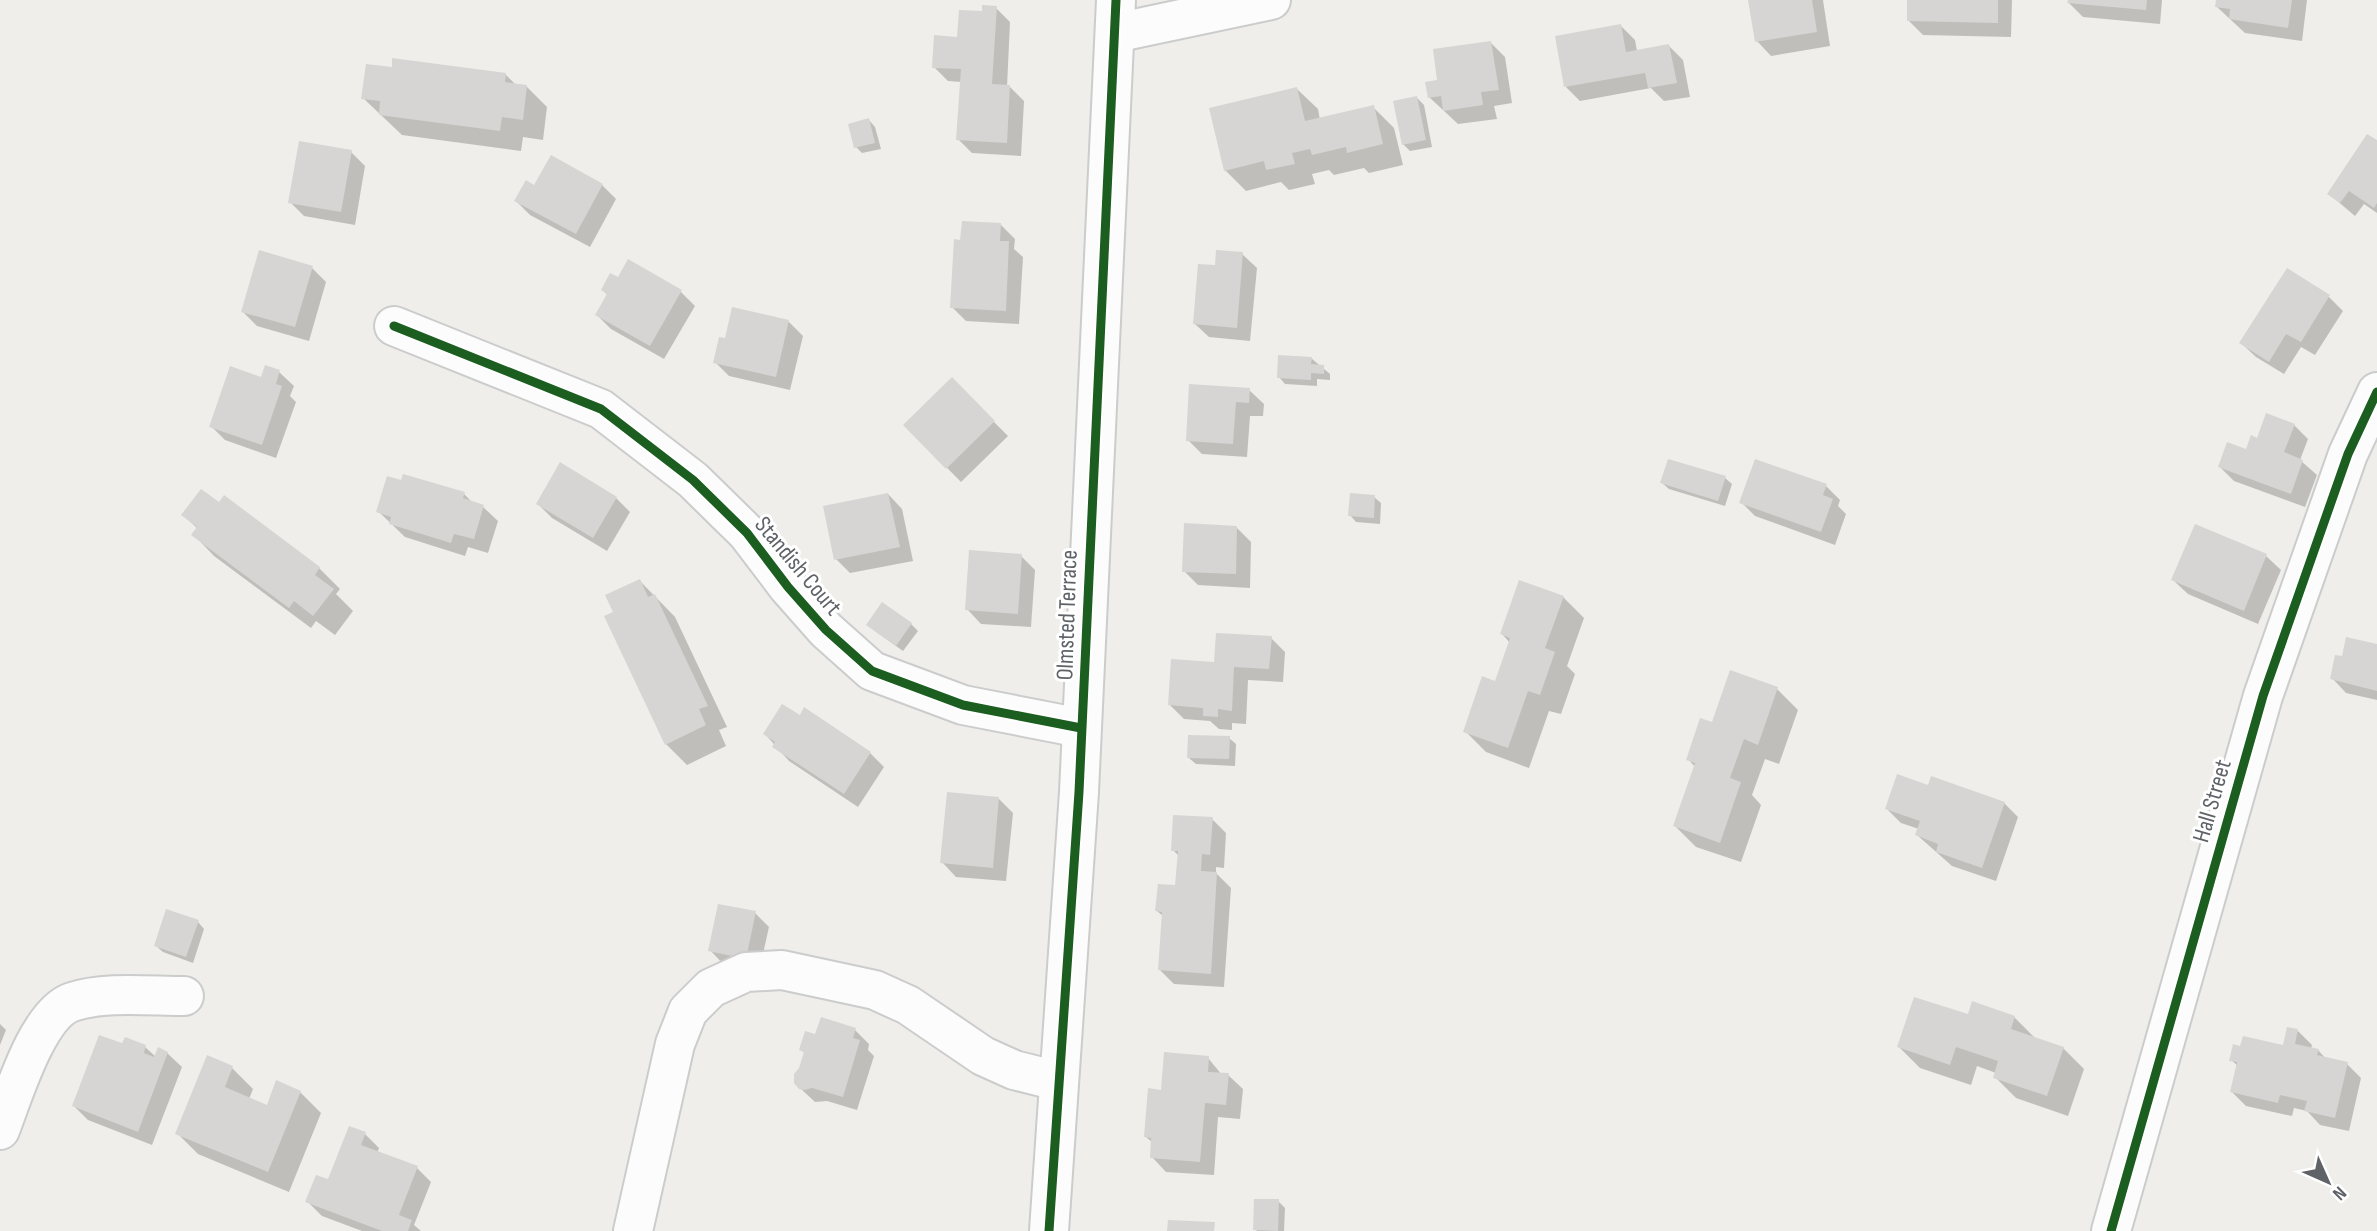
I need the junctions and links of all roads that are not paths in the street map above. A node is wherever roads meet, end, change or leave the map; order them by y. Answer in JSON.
{"nodes":[{"id":1,"x":1271,"y":0,"type":"edge"},
{"id":2,"x":1116,"y":17,"type":"edge"},
{"id":3,"x":394,"y":326,"type":"dead end"},
{"id":4,"x":2377,"y":392,"type":"edge"},
{"id":5,"x":1081,"y":728,"type":"junction"},
{"id":6,"x":184,"y":996,"type":"dead end"},
{"id":7,"x":1058,"y":1081,"type":"junction"},
{"id":8,"x":0,"y":1130,"type":"edge"},
{"id":9,"x":633,"y":1231,"type":"edge"},
{"id":10,"x":1049,"y":1231,"type":"edge"},
{"id":11,"x":2111,"y":1231,"type":"edge"}],
"edges":[{"from":1,"to":2,"type":"street"},
{"from":2,"to":5,"type":"street","name":"Olmsted Terrace"},
{"from":3,"to":5,"type":"street","name":"Standish Court"},
{"from":4,"to":11,"type":"street","name":"Hall Street"},
{"from":5,"to":7,"type":"street","name":"Olmsted Terrace"},
{"from":6,"to":8,"type":"street"},
{"from":7,"to":9,"type":"street"},
{"from":7,"to":10,"type":"street","name":"Olmsted Terrace"}]}
